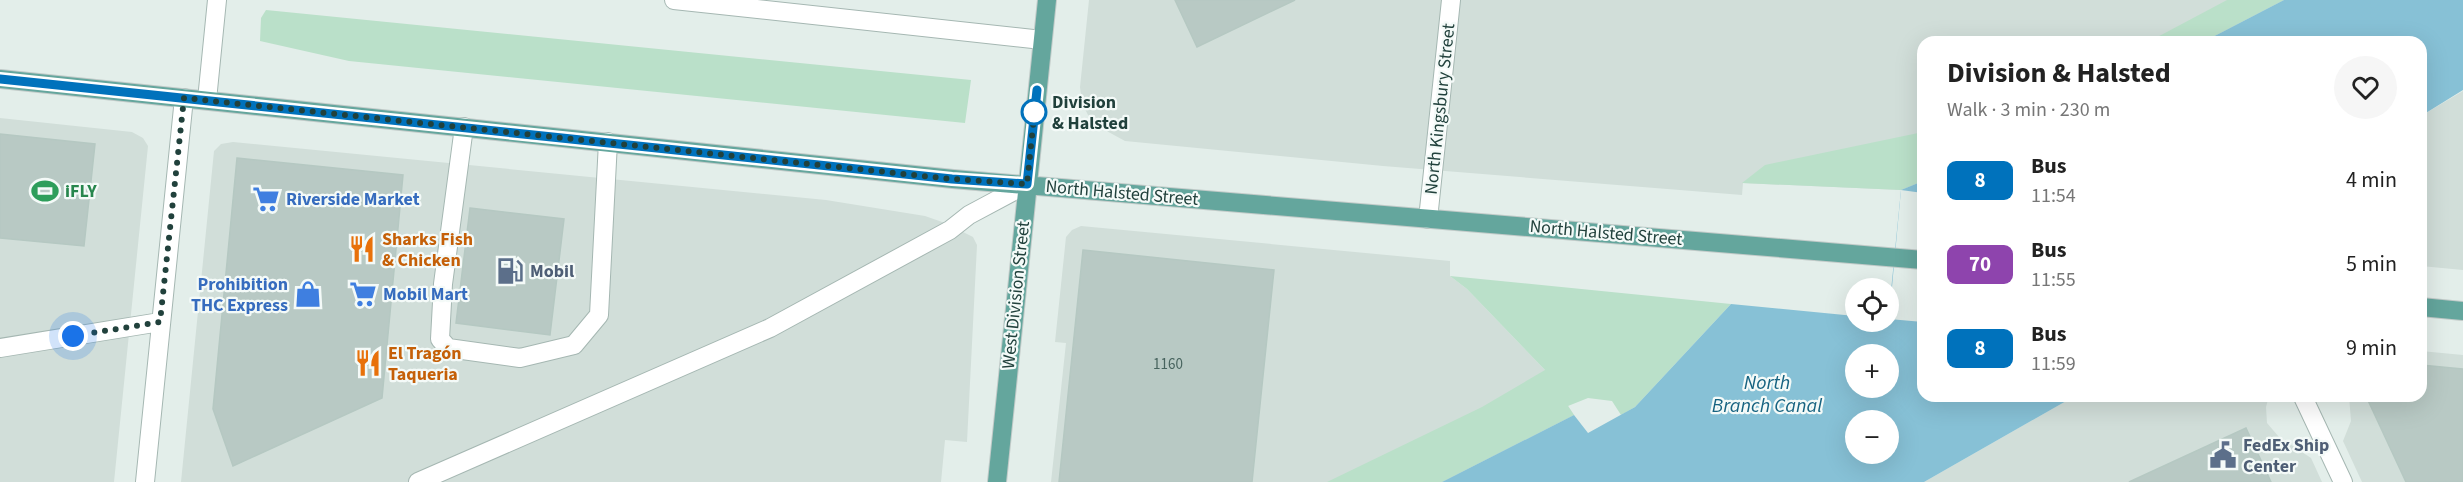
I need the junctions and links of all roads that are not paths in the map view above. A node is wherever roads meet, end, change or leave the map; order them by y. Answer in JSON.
{"nodes":[{"id":1,"x":217,"y":0,"type":"edge"},
{"id":2,"x":674,"y":0,"type":"edge"},
{"id":3,"x":1047,"y":0,"type":"edge"},
{"id":4,"x":1451,"y":0,"type":"edge"},
{"id":5,"x":1042,"y":40,"type":"junction"},
{"id":6,"x":0,"y":79,"type":"edge"},
{"id":7,"x":184,"y":98,"type":"junction"},
{"id":8,"x":207,"y":100,"type":"junction"},
{"id":9,"x":464,"y":128,"type":"junction"},
{"id":10,"x":608,"y":142,"type":"junction"},
{"id":11,"x":1027,"y":184,"type":"junction"},
{"id":12,"x":1428,"y":219,"type":"junction"},
{"id":13,"x":1917,"y":259,"type":"edge"},
{"id":14,"x":2427,"y":307,"type":"edge"},
{"id":15,"x":2463,"y":311,"type":"edge"},
{"id":16,"x":160,"y":322,"type":"junction"},
{"id":17,"x":0,"y":348,"type":"edge"},
{"id":18,"x":2305,"y":402,"type":"edge"},
{"id":19,"x":145,"y":482,"type":"edge"},
{"id":20,"x":418,"y":482,"type":"edge"},
{"id":21,"x":997,"y":482,"type":"edge"},
{"id":22,"x":2343,"y":482,"type":"edge"}],
"edges":[{"from":1,"to":8,"type":"street"},
{"from":2,"to":5,"type":"street"},
{"from":3,"to":5,"type":"main road","name":"West Division Street"},
{"from":4,"to":12,"type":"street","name":"North Kingsbury Street"},
{"from":5,"to":11,"type":"main road","name":"West Division Street"},
{"from":6,"to":7,"type":"main road","name":"North Halsted Street"},
{"from":7,"to":8,"type":"main road","name":"North Halsted Street"},
{"from":7,"to":16,"type":"street"},
{"from":8,"to":9,"type":"main road","name":"North Halsted Street"},
{"from":9,"to":10,"type":"main road","name":"North Halsted Street"},
{"from":9,"to":10,"type":"street"},
{"from":10,"to":11,"type":"main road","name":"North Halsted Street"},
{"from":11,"to":12,"type":"main road","name":"North Halsted Street"},
{"from":11,"to":20,"type":"street"},
{"from":11,"to":21,"type":"main road","name":"West Division Street"},
{"from":12,"to":13,"type":"main road","name":"North Halsted Street"},
{"from":14,"to":15,"type":"main road"},
{"from":16,"to":17,"type":"street"},
{"from":16,"to":19,"type":"street"},
{"from":18,"to":22,"type":"street"}]}
